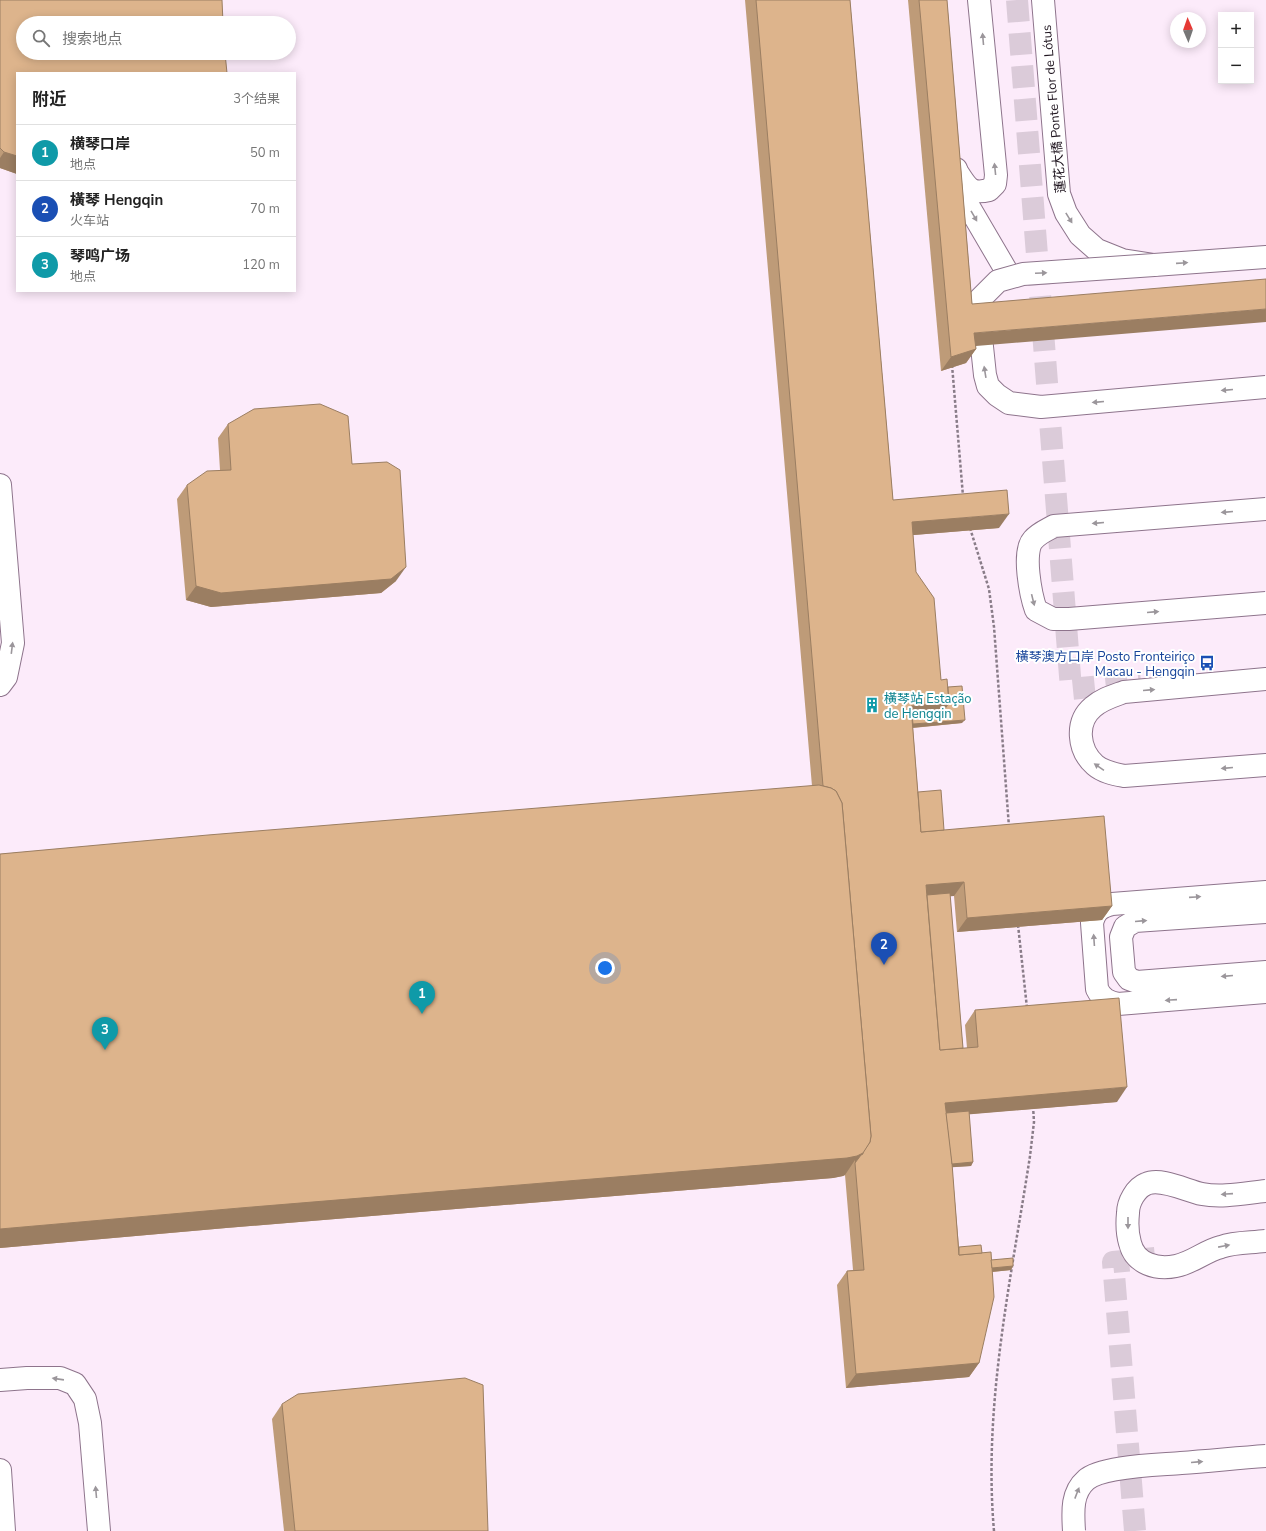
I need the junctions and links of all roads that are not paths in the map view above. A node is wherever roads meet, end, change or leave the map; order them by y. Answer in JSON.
{"nodes":[{"id":1,"x":979,"y":0,"type":"edge"},
{"id":2,"x":1043,"y":0,"type":"edge"},
{"id":3,"x":954,"y":146,"type":"edge"},
{"id":4,"x":957,"y":170,"type":"junction"},
{"id":5,"x":1266,"y":257,"type":"edge"},
{"id":6,"x":1154,"y":265,"type":"junction"},
{"id":7,"x":1010,"y":277,"type":"junction"},
{"id":8,"x":1266,"y":387,"type":"edge"},
{"id":9,"x":0,"y":485,"type":"edge"},
{"id":10,"x":1266,"y":509,"type":"edge"},
{"id":11,"x":1266,"y":603,"type":"edge"},
{"id":12,"x":1266,"y":679,"type":"edge"},
{"id":13,"x":0,"y":685,"type":"edge"},
{"id":14,"x":1266,"y":765,"type":"edge"},
{"id":15,"x":1266,"y":892,"type":"edge"},
{"id":16,"x":1266,"y":900,"type":"edge"},
{"id":17,"x":1266,"y":912,"type":"edge"},
{"id":18,"x":1174,"y":918,"type":"junction"},
{"id":19,"x":1266,"y":972,"type":"edge"},
{"id":20,"x":1165,"y":980,"type":"junction"},
{"id":21,"x":1266,"y":992,"type":"edge"},
{"id":22,"x":1226,"y":995,"type":"junction"},
{"id":23,"x":1266,"y":1191,"type":"edge"},
{"id":24,"x":1266,"y":1241,"type":"edge"},
{"id":25,"x":0,"y":1380,"type":"edge"},
{"id":26,"x":1266,"y":1456,"type":"edge"},
{"id":27,"x":0,"y":1470,"type":"edge"},
{"id":28,"x":4,"y":1531,"type":"edge"},
{"id":29,"x":99,"y":1531,"type":"edge"},
{"id":30,"x":1074,"y":1531,"type":"edge"}],
"edges":[{"from":4,"to":1,"type":"main road","one_way":true},
{"from":2,"to":6,"type":"main road","name":"蓮花大橋 Ponte Flor de Lótus","one_way":true,"bridge":true},
{"from":3,"to":4,"type":"main road"},
{"from":4,"to":7,"type":"main road","one_way":true},
{"from":6,"to":5,"type":"main road","name":"蓮花大橋 Ponte Flor de Lótus","one_way":true},
{"from":7,"to":6,"type":"main road","one_way":true,"bridge":true},
{"from":8,"to":7,"type":"main road","one_way":true,"bridge":true},
{"from":13,"to":9,"type":"main road","one_way":true},
{"from":10,"to":11,"type":"main road","one_way":true,"bridge":true},
{"from":14,"to":12,"type":"main road","one_way":true},
{"from":22,"to":15,"type":"main road","one_way":true},
{"from":16,"to":18,"type":"main road"},
{"from":17,"to":18,"type":"main road"},
{"from":20,"to":18,"type":"main road","one_way":true},
{"from":19,"to":20,"type":"main road","one_way":true},
{"from":20,"to":22,"type":"main road"},
{"from":21,"to":22,"type":"main road"},
{"from":23,"to":24,"type":"main road","one_way":true,"bridge":true},
{"from":29,"to":25,"type":"main road","one_way":true},
{"from":30,"to":26,"type":"main road","one_way":true,"bridge":true},
{"from":27,"to":28,"type":"main road"}]}
